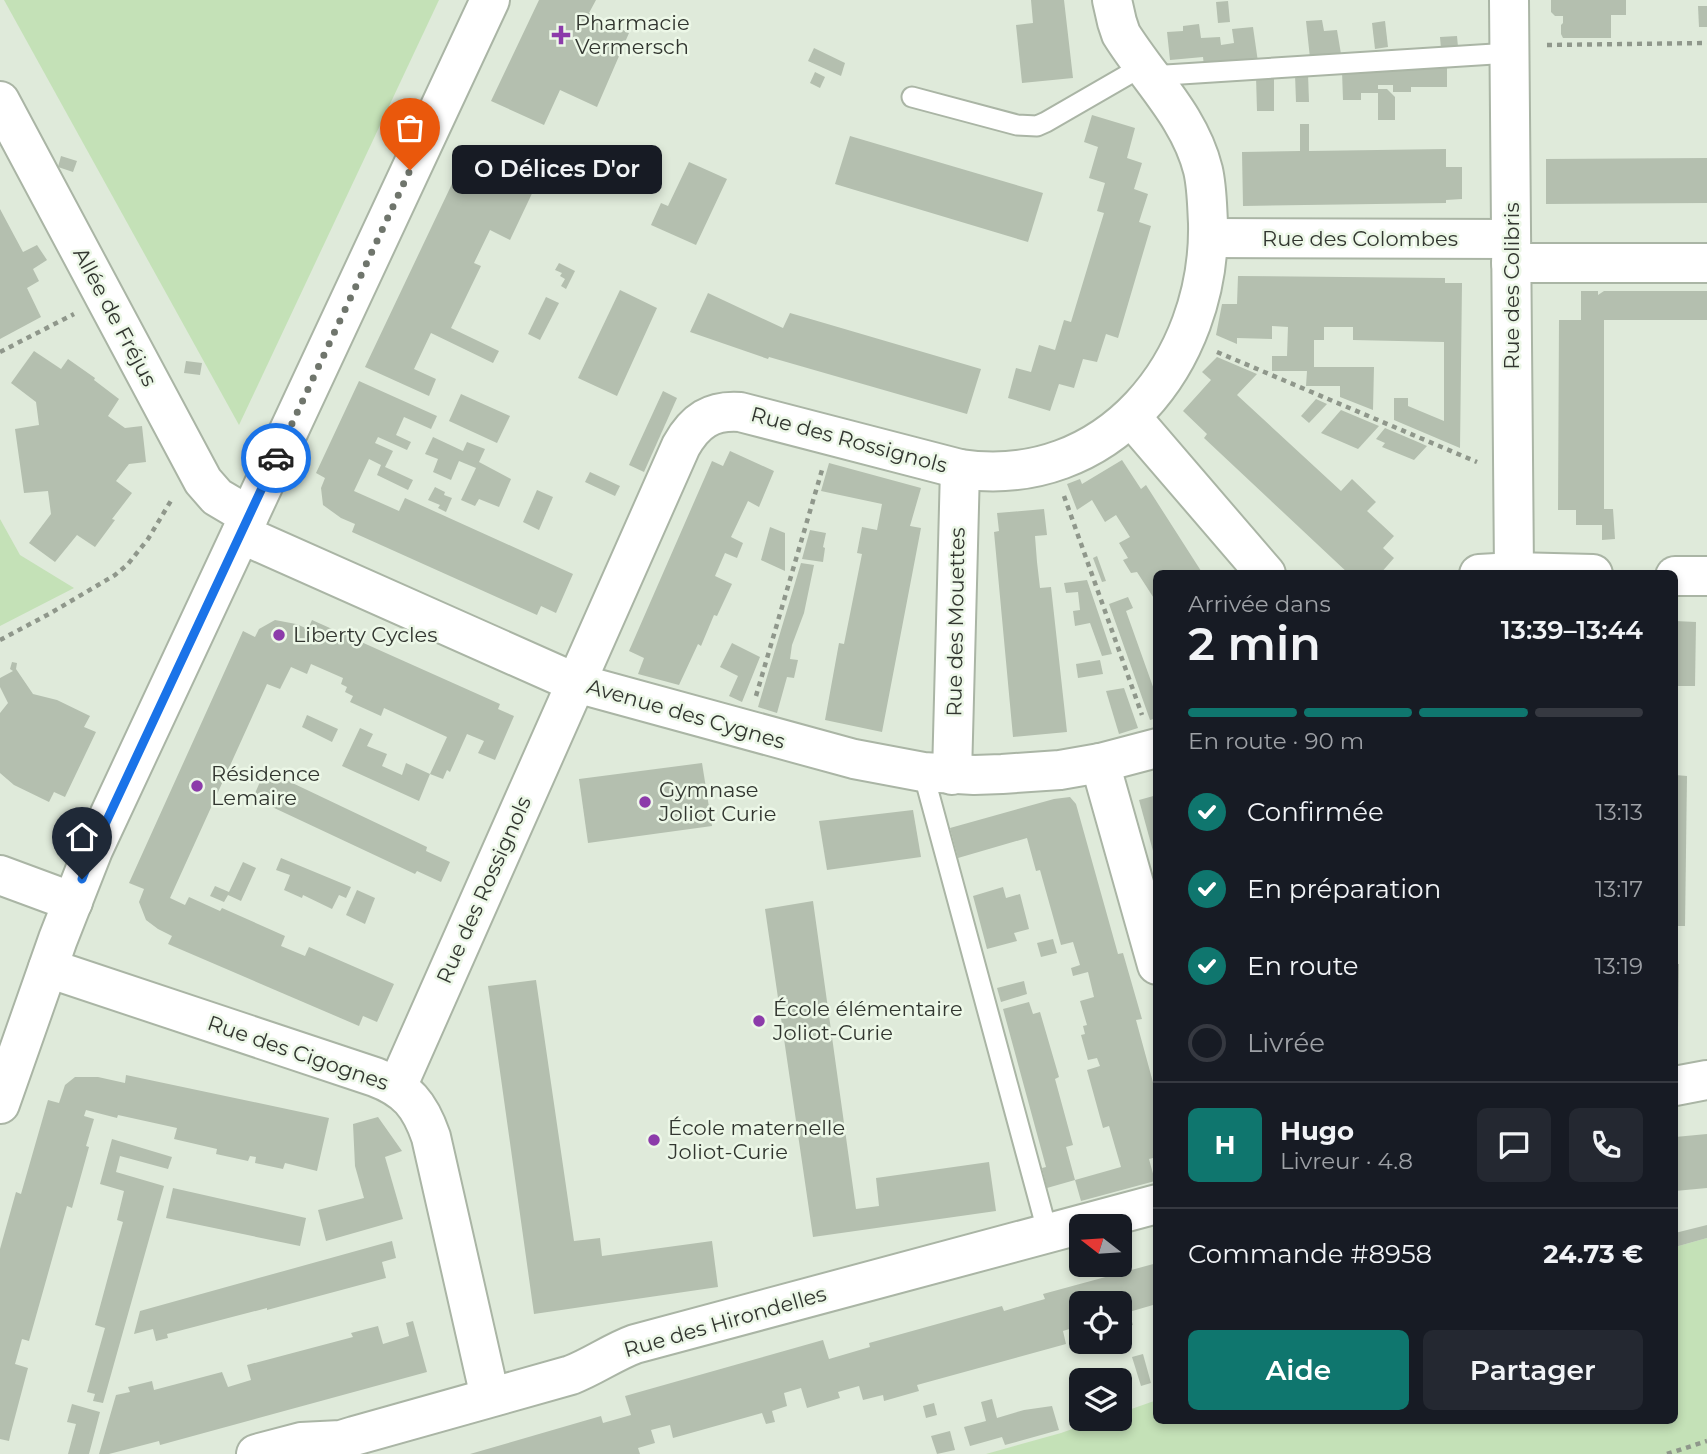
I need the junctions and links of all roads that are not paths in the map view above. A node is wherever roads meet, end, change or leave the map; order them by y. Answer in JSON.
{"nodes":[{"id":1,"x":489,"y":0,"type":"edge"},
{"id":2,"x":1112,"y":0,"type":"edge"},
{"id":3,"x":1509,"y":0,"type":"edge"},
{"id":4,"x":1510,"y":49,"type":"junction"},
{"id":5,"x":1147,"y":71,"type":"junction"},
{"id":6,"x":912,"y":97,"type":"dead end"},
{"id":7,"x":0,"y":101,"type":"edge"},
{"id":8,"x":1208,"y":238,"type":"junction"},
{"id":9,"x":1511,"y":251,"type":"junction"},
{"id":10,"x":1707,"y":262,"type":"edge"},
{"id":11,"x":1132,"y":417,"type":"junction"},
{"id":12,"x":960,"y":469,"type":"junction"},
{"id":13,"x":245,"y":525,"type":"junction"},
{"id":14,"x":1263,"y":570,"type":"edge"},
{"id":15,"x":1497,"y":570,"type":"edge"},
{"id":16,"x":1678,"y":576,"type":"edge"},
{"id":17,"x":1707,"y":576,"type":"edge"},
{"id":18,"x":576,"y":683,"type":"junction"},
{"id":19,"x":1153,"y":750,"type":"edge"},
{"id":20,"x":1100,"y":763,"type":"junction"},
{"id":21,"x":937,"y":773,"type":"junction"},
{"id":22,"x":0,"y":875,"type":"edge"},
{"id":23,"x":73,"y":902,"type":"junction"},
{"id":24,"x":1153,"y":951,"type":"edge"},
{"id":25,"x":48,"y":968,"type":"junction"},
{"id":26,"x":1707,"y":1080,"type":"edge"},
{"id":27,"x":1678,"y":1085,"type":"edge"},
{"id":28,"x":397,"y":1087,"type":"junction"},
{"id":29,"x":0,"y":1104,"type":"edge"},
{"id":30,"x":1153,"y":1205,"type":"edge"},
{"id":31,"x":1048,"y":1234,"type":"junction"},
{"id":32,"x":490,"y":1397,"type":"junction"},
{"id":33,"x":256,"y":1454,"type":"edge"}],
"edges":[{"from":1,"to":13,"type":"street"},
{"from":2,"to":5,"type":"street","name":"Rue des Rossignols"},
{"from":3,"to":4,"type":"street","name":"Rue des Colibris"},
{"from":4,"to":5,"type":"lane"},
{"from":4,"to":9,"type":"street","name":"Rue des Colibris"},
{"from":5,"to":6,"type":"lane"},
{"from":5,"to":8,"type":"street","name":"Rue des Rossignols"},
{"from":7,"to":13,"type":"street","name":"Allée de Fréjus"},
{"from":8,"to":9,"type":"street","name":"Rue des Colombes"},
{"from":8,"to":11,"type":"street","name":"Rue des Rossignols"},
{"from":9,"to":10,"type":"street","name":"Rue des Colombes"},
{"from":9,"to":15,"type":"street","name":"Rue des Colibris"},
{"from":11,"to":12,"type":"street","name":"Rue des Rossignols"},
{"from":11,"to":14,"type":"street"},
{"from":12,"to":18,"type":"street","name":"Rue des Rossignols"},
{"from":12,"to":21,"type":"street","name":"Rue des Mouettes"},
{"from":13,"to":18,"type":"street","name":"Avenue des Cygnes"},
{"from":13,"to":23,"type":"street"},
{"from":16,"to":17,"type":"street"},
{"from":18,"to":21,"type":"street","name":"Avenue des Cygnes"},
{"from":18,"to":28,"type":"street","name":"Rue des Rossignols"},
{"from":19,"to":20,"type":"street","name":"Avenue des Cygnes"},
{"from":20,"to":21,"type":"street","name":"Avenue des Cygnes"},
{"from":20,"to":24,"type":"street"},
{"from":21,"to":31,"type":"lane"},
{"from":22,"to":23,"type":"street"},
{"from":23,"to":25,"type":"street"},
{"from":25,"to":28,"type":"street","name":"Rue des Cigognes"},
{"from":25,"to":29,"type":"street"},
{"from":26,"to":27,"type":"street"},
{"from":28,"to":32,"type":"street","name":"Rue des Cigognes"},
{"from":30,"to":31,"type":"street","name":"Rue des Hirondelles"},
{"from":31,"to":32,"type":"street","name":"Rue des Hirondelles"},
{"from":32,"to":33,"type":"street","name":"Rue des Hirondelles"}]}
